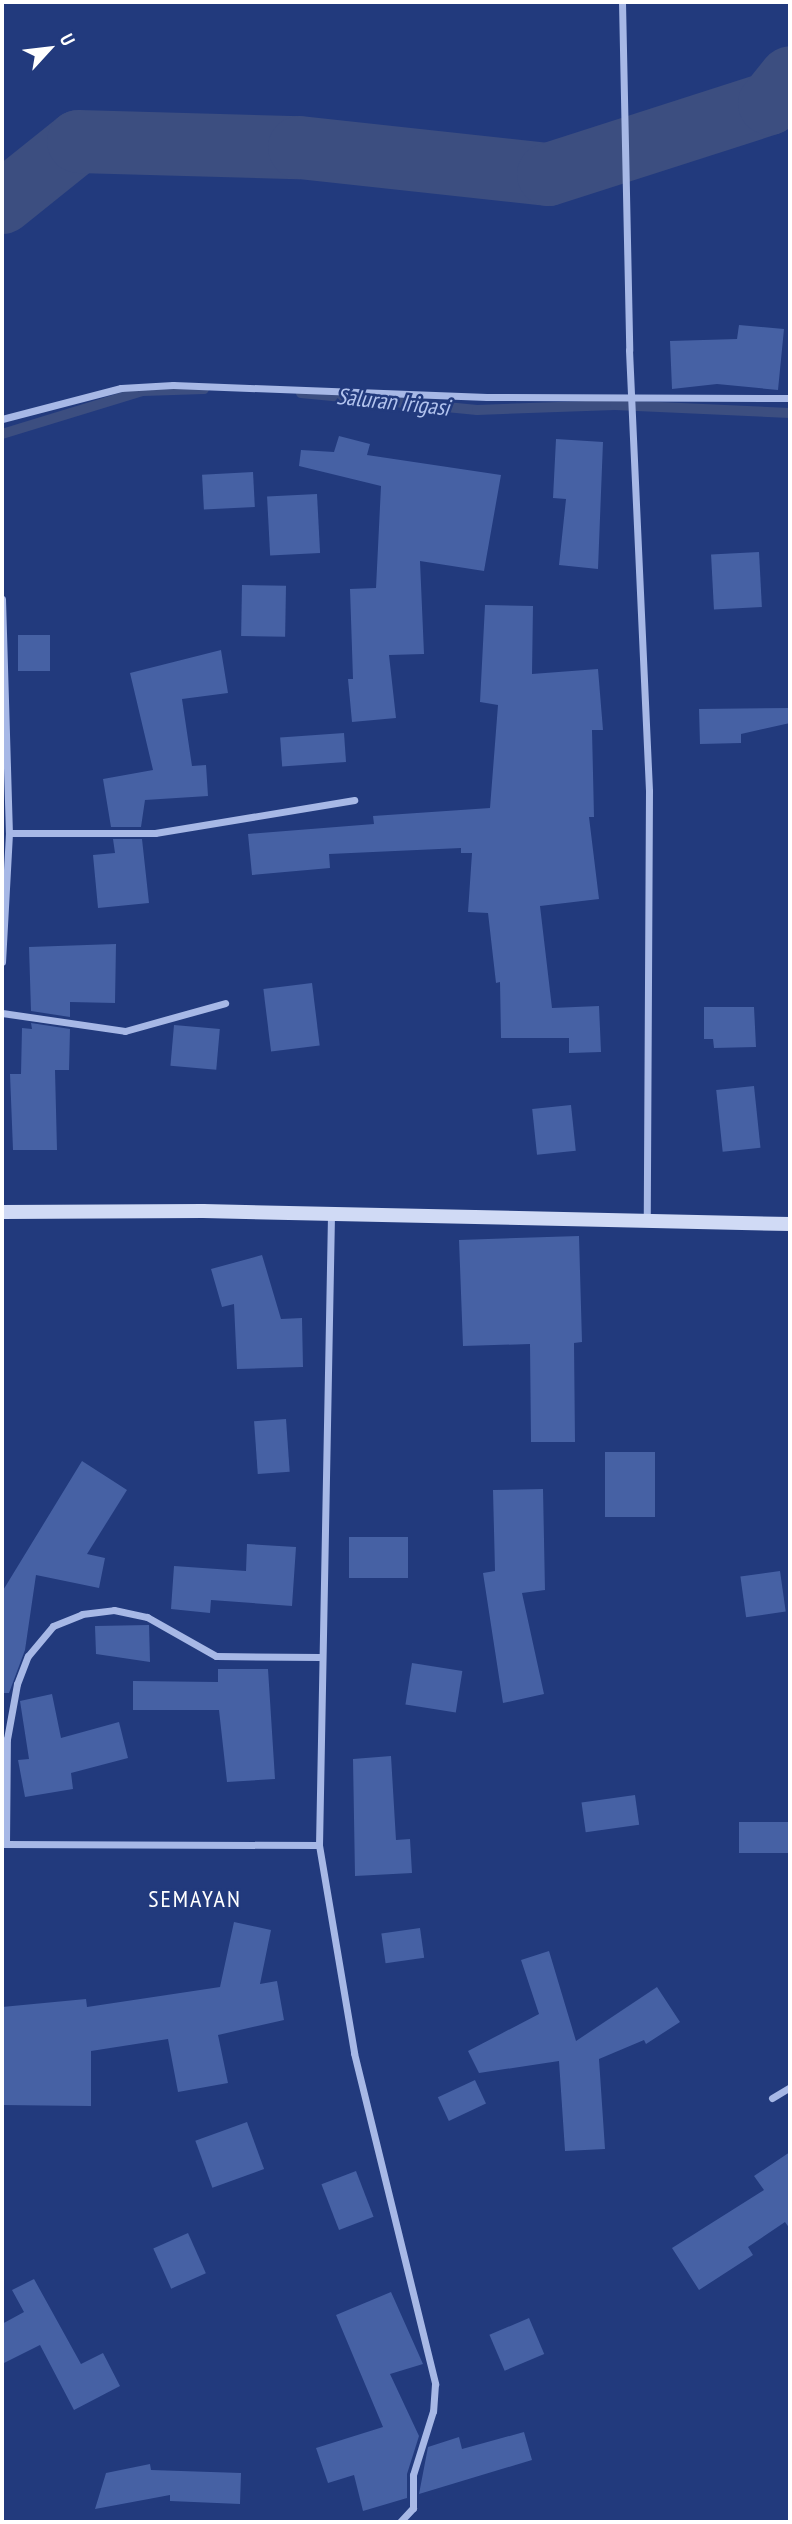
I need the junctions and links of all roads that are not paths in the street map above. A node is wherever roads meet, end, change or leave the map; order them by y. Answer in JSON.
{"nodes":[{"id":1,"x":622,"y":2,"type":"edge"},
{"id":2,"x":790,"y":398,"type":"edge"},
{"id":3,"x":631,"y":401,"type":"junction"},
{"id":4,"x":2,"y":419,"type":"edge"},
{"id":5,"x":2,"y":599,"type":"edge"},
{"id":6,"x":354,"y":800,"type":"dead end"},
{"id":7,"x":9,"y":833,"type":"junction"},
{"id":8,"x":2,"y":962,"type":"edge"},
{"id":9,"x":225,"y":1003,"type":"dead end"},
{"id":10,"x":2,"y":1013,"type":"edge"},
{"id":11,"x":2,"y":1212,"type":"edge"},
{"id":12,"x":331,"y":1215,"type":"junction"},
{"id":13,"x":647,"y":1219,"type":"junction"},
{"id":14,"x":790,"y":1224,"type":"edge"},
{"id":15,"x":320,"y":1657,"type":"junction"},
{"id":16,"x":4,"y":1844,"type":"edge"},
{"id":17,"x":319,"y":1846,"type":"junction"},
{"id":18,"x":790,"y":2087,"type":"edge"},
{"id":19,"x":772,"y":2098,"type":"dead end"},
{"id":20,"x":400,"y":2522,"type":"edge"}],
"edges":[{"from":1,"to":3,"type":"street"},
{"from":2,"to":3,"type":"street"},
{"from":3,"to":4,"type":"street"},
{"from":3,"to":13,"type":"street"},
{"from":5,"to":7,"type":"street"},
{"from":6,"to":7,"type":"street"},
{"from":7,"to":8,"type":"street"},
{"from":9,"to":10,"type":"street"},
{"from":11,"to":12,"type":"street"},
{"from":12,"to":13,"type":"street"},
{"from":12,"to":15,"type":"street"},
{"from":13,"to":14,"type":"street"},
{"from":15,"to":16,"type":"street"},
{"from":15,"to":17,"type":"street"},
{"from":16,"to":17,"type":"street"},
{"from":17,"to":20,"type":"street"},
{"from":18,"to":19,"type":"street"}]}
